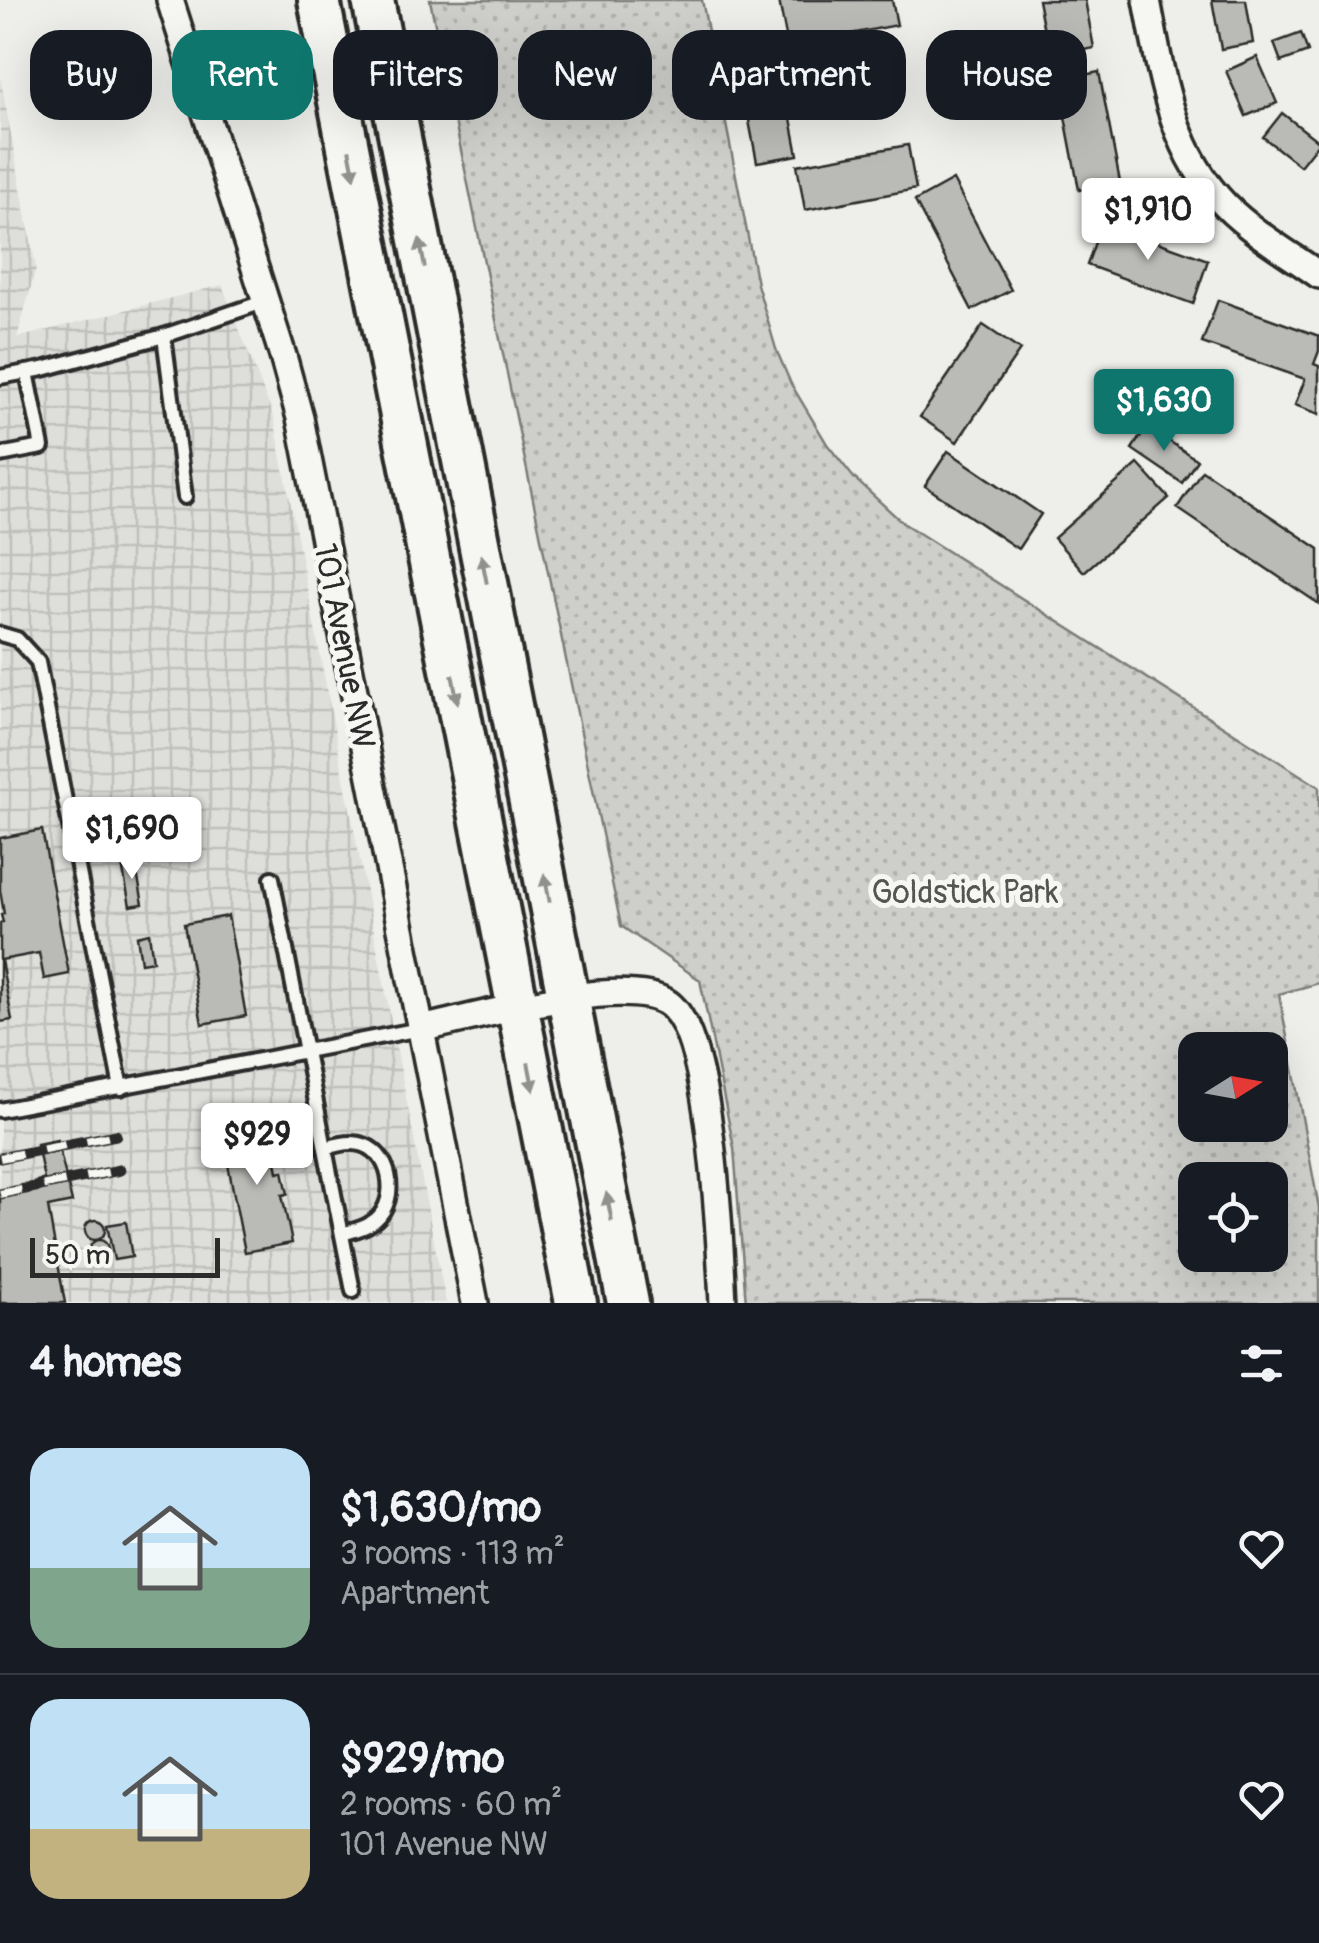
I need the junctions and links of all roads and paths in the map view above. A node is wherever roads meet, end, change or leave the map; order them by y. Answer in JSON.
{"nodes":[{"id":1,"x":170,"y":0,"type":"edge"},
{"id":2,"x":319,"y":0,"type":"edge"},
{"id":3,"x":373,"y":0,"type":"edge"},
{"id":4,"x":1147,"y":0,"type":"edge"},
{"id":5,"x":1319,"y":274,"type":"edge"},
{"id":6,"x":266,"y":301,"type":"junction"},
{"id":7,"x":164,"y":336,"type":"junction"},
{"id":8,"x":26,"y":372,"type":"junction"},
{"id":9,"x":0,"y":377,"type":"edge"},
{"id":10,"x":0,"y":455,"type":"edge"},
{"id":11,"x":185,"y":497,"type":"dead end"},
{"id":12,"x":0,"y":634,"type":"edge"},
{"id":13,"x":272,"y":878,"type":"dead end"},
{"id":14,"x":568,"y":998,"type":"junction"},
{"id":15,"x":517,"y":1009,"type":"junction"},
{"id":16,"x":420,"y":1029,"type":"junction"},
{"id":17,"x":306,"y":1052,"type":"junction"},
{"id":18,"x":121,"y":1088,"type":"junction"},
{"id":19,"x":0,"y":1110,"type":"edge"},
{"id":20,"x":325,"y":1148,"type":"junction"},
{"id":21,"x":342,"y":1234,"type":"junction"},
{"id":22,"x":353,"y":1290,"type":"dead end"},
{"id":23,"x":475,"y":1303,"type":"edge"},
{"id":24,"x":576,"y":1303,"type":"edge"},
{"id":25,"x":628,"y":1303,"type":"edge"},
{"id":26,"x":723,"y":1303,"type":"edge"}],
"edges":[{"from":1,"to":6,"type":"street","name":"101 Avenue NW"},
{"from":2,"to":15,"type":"main road","one_way":true},
{"from":14,"to":3,"type":"main road","one_way":true},
{"from":4,"to":5,"type":"street"},
{"from":6,"to":7,"type":"lane"},
{"from":6,"to":16,"type":"street","name":"101 Avenue NW"},
{"from":7,"to":8,"type":"lane"},
{"from":7,"to":11,"type":"lane"},
{"from":8,"to":9,"type":"lane"},
{"from":8,"to":10,"type":"lane"},
{"from":12,"to":18,"type":"lane"},
{"from":13,"to":17,"type":"lane"},
{"from":14,"to":15,"type":"street"},
{"from":25,"to":14,"type":"main road","one_way":true},
{"from":14,"to":26,"type":"street"},
{"from":15,"to":16,"type":"street"},
{"from":15,"to":24,"type":"main road","one_way":true},
{"from":16,"to":17,"type":"lane"},
{"from":16,"to":23,"type":"street","name":"101 Avenue NW"},
{"from":17,"to":18,"type":"lane"},
{"from":17,"to":20,"type":"lane"},
{"from":18,"to":19,"type":"lane"},
{"from":20,"to":21,"type":"lane"},
{"from":20,"to":21,"type":"lane"},
{"from":21,"to":22,"type":"lane"}]}
